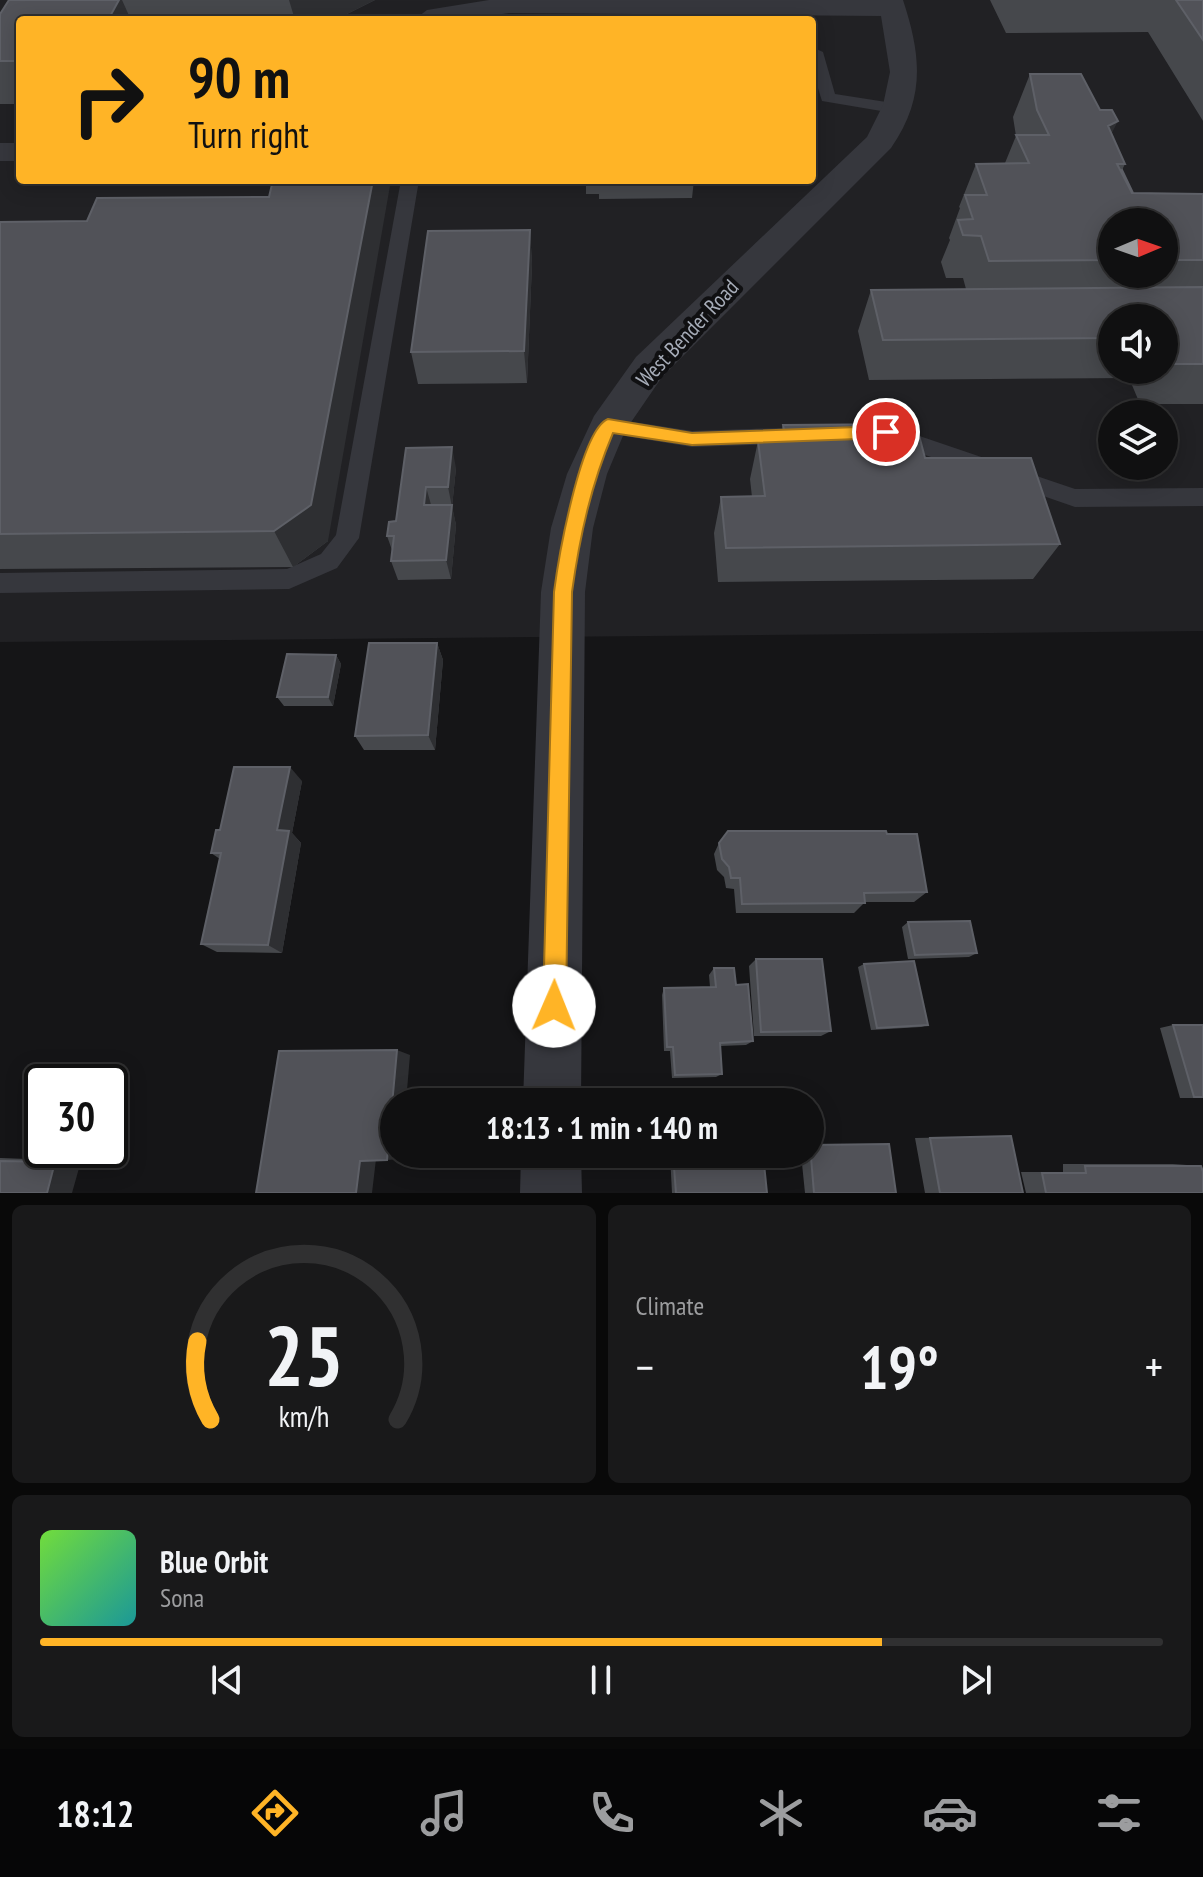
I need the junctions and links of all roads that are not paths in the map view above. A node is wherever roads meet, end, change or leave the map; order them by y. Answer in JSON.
{"nodes":[{"id":1,"x":891,"y":4,"type":"edge"},
{"id":2,"x":538,"y":8,"type":"edge"},
{"id":3,"x":443,"y":16,"type":"edge"},
{"id":4,"x":816,"y":61,"type":"edge"},
{"id":5,"x":820,"y":98,"type":"edge"},
{"id":6,"x":899,"y":109,"type":"junction"},
{"id":7,"x":409,"y":184,"type":"edge"},
{"id":8,"x":608,"y":426,"type":"junction"},
{"id":9,"x":871,"y":433,"type":"edge"},
{"id":10,"x":841,"y":434,"type":"edge"},
{"id":11,"x":1203,"y":497,"type":"edge"},
{"id":12,"x":0,"y":583,"type":"edge"},
{"id":13,"x":552,"y":1088,"type":"edge"},
{"id":14,"x":551,"y":1168,"type":"edge"},
{"id":15,"x":551,"y":1193,"type":"edge"}],
"edges":[{"from":1,"to":2,"type":"street"},
{"from":1,"to":6,"type":"street","name":"West Bender Road"},
{"from":2,"to":3,"type":"street"},
{"from":4,"to":5,"type":"lane"},
{"from":5,"to":6,"type":"lane"},
{"from":6,"to":8,"type":"street","name":"West Bender Road"},
{"from":7,"to":12,"type":"lane"},
{"from":8,"to":10,"type":"lane"},
{"from":8,"to":13,"type":"street","name":"West Bender Road"},
{"from":9,"to":11,"type":"lane"},
{"from":14,"to":15,"type":"street"}]}
